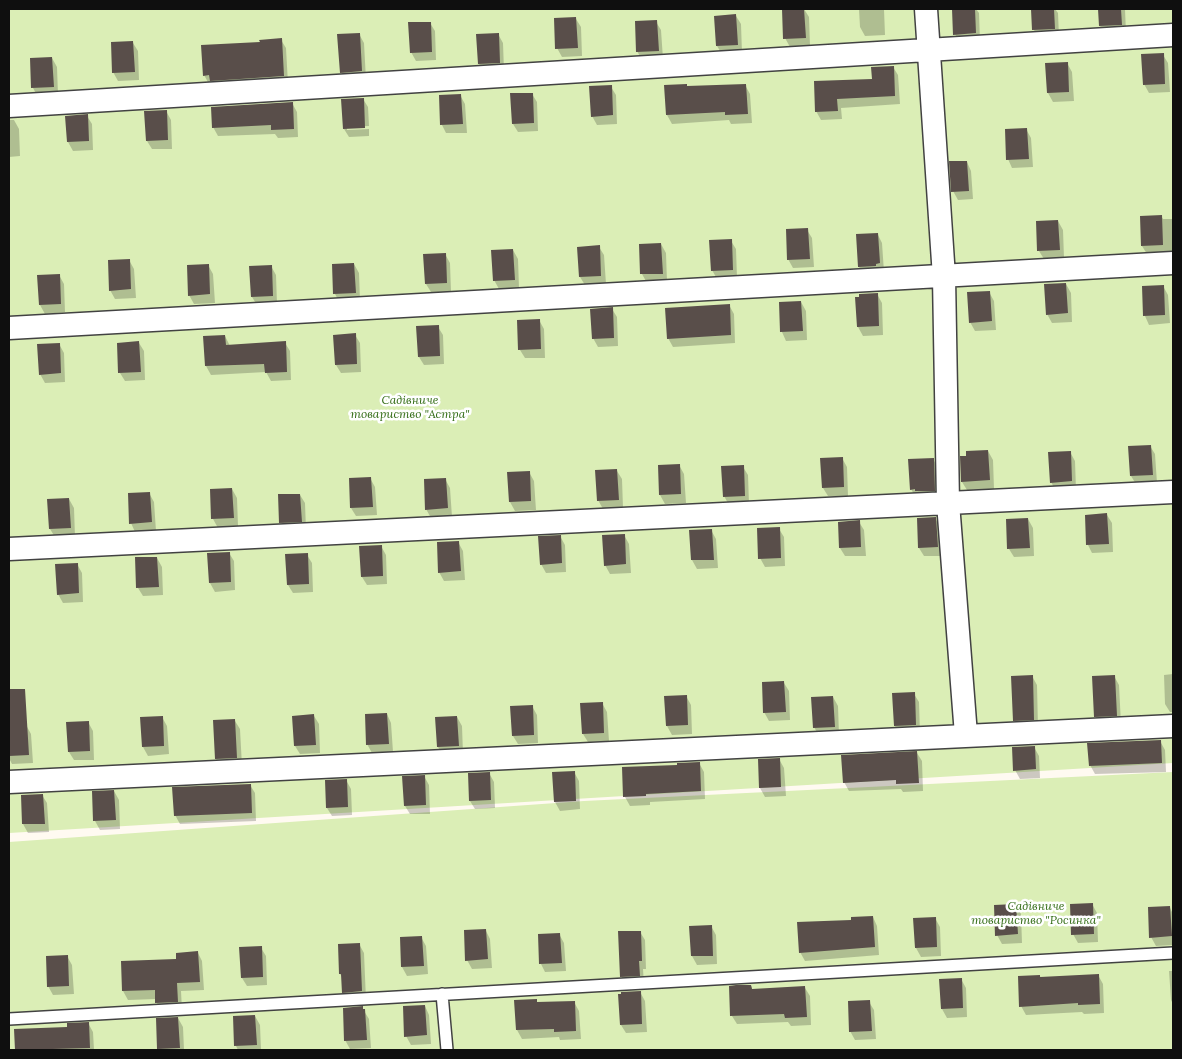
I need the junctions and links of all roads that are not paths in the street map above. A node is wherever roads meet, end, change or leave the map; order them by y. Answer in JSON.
{"nodes":[{"id":1,"x":926,"y":9,"type":"edge"},
{"id":2,"x":1173,"y":35,"type":"edge"},
{"id":3,"x":928,"y":49,"type":"junction"},
{"id":4,"x":9,"y":106,"type":"edge"},
{"id":5,"x":1173,"y":263,"type":"edge"},
{"id":6,"x":944,"y":277,"type":"junction"},
{"id":7,"x":9,"y":328,"type":"edge"},
{"id":8,"x":1173,"y":492,"type":"edge"},
{"id":9,"x":948,"y":503,"type":"junction"},
{"id":10,"x":9,"y":549,"type":"edge"},
{"id":11,"x":1173,"y":726,"type":"edge"},
{"id":12,"x":966,"y":735,"type":"junction"},
{"id":13,"x":9,"y":782,"type":"edge"},
{"id":14,"x":1173,"y":953,"type":"edge"},
{"id":15,"x":442,"y":994,"type":"junction"},
{"id":16,"x":9,"y":1019,"type":"edge"},
{"id":17,"x":448,"y":1050,"type":"edge"}],
"edges":[{"from":1,"to":3,"type":"street"},
{"from":2,"to":3,"type":"street"},
{"from":3,"to":4,"type":"street"},
{"from":3,"to":6,"type":"street"},
{"from":5,"to":6,"type":"street"},
{"from":6,"to":7,"type":"street"},
{"from":6,"to":9,"type":"street"},
{"from":8,"to":9,"type":"street"},
{"from":9,"to":10,"type":"street"},
{"from":9,"to":12,"type":"street"},
{"from":11,"to":12,"type":"street"},
{"from":12,"to":13,"type":"street"},
{"from":14,"to":15,"type":"lane"},
{"from":15,"to":16,"type":"lane"},
{"from":15,"to":17,"type":"lane"}]}
